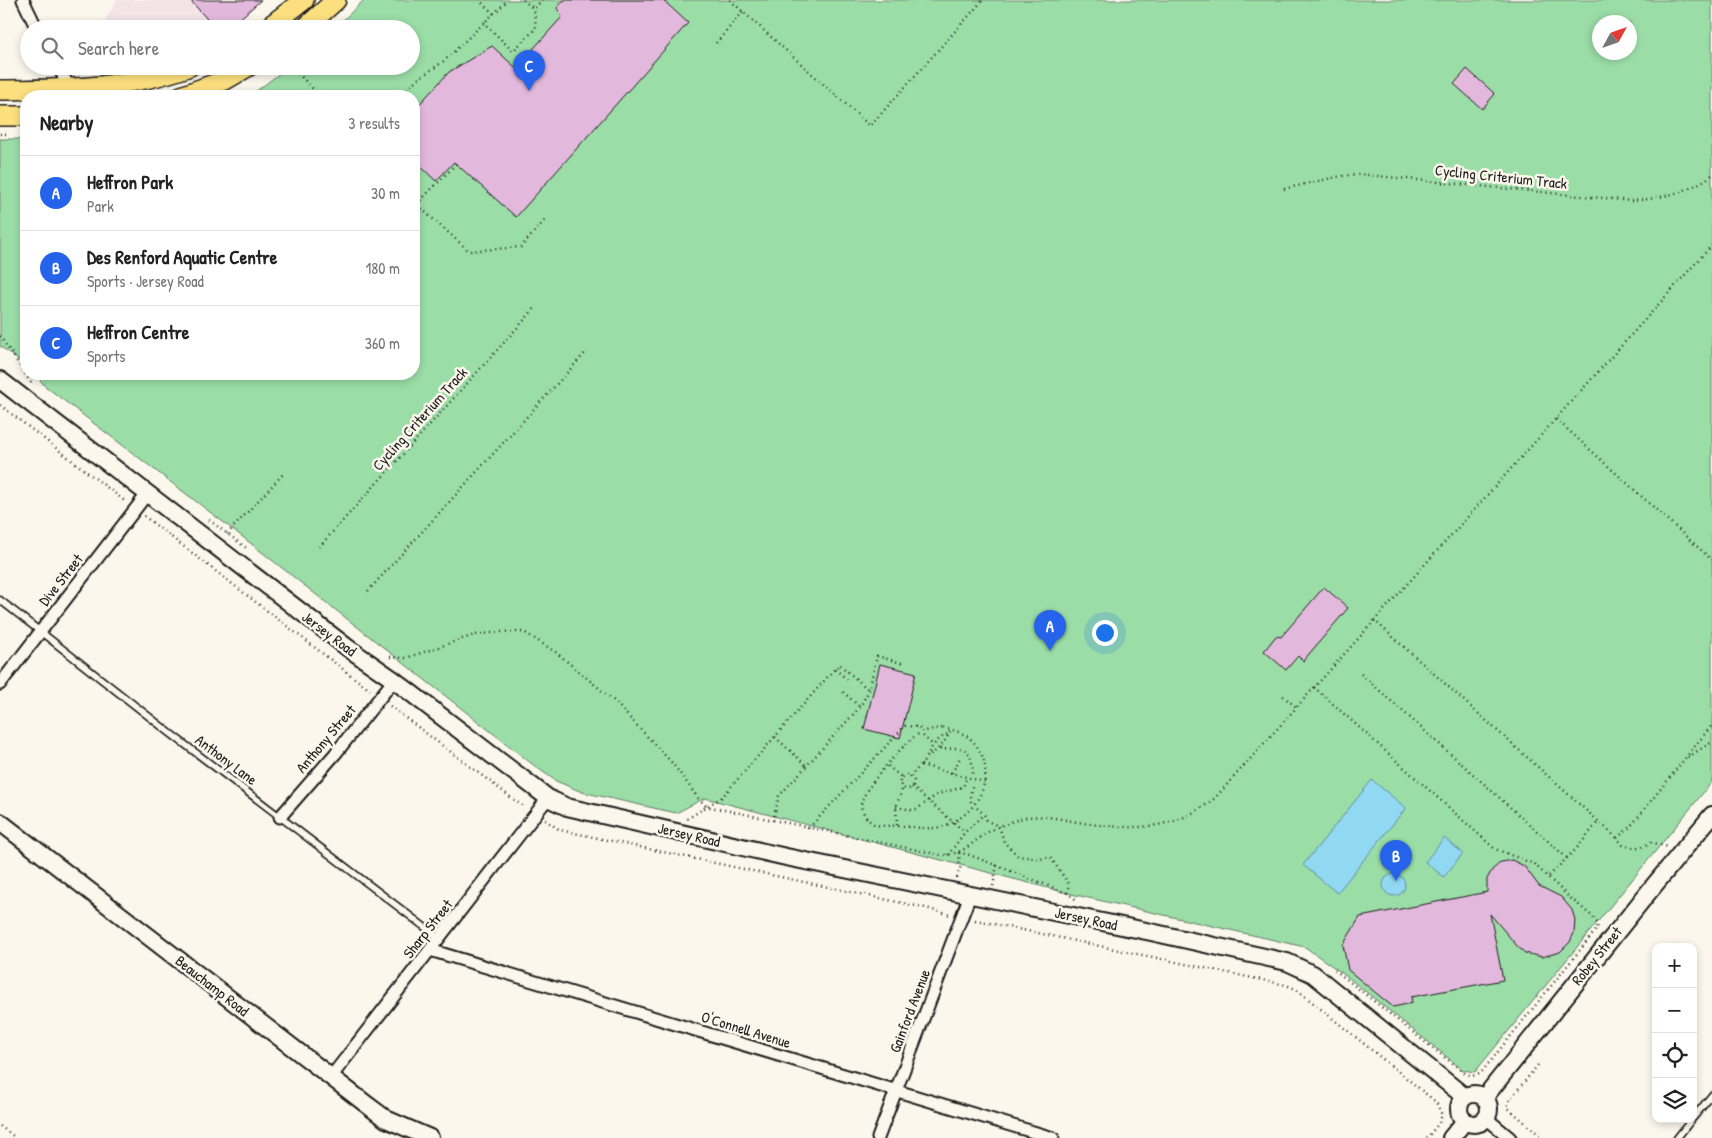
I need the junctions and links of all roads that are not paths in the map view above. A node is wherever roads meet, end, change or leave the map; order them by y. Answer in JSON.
{"nodes":[{"id":1,"x":23,"y":0,"type":"edge"},
{"id":2,"x":304,"y":0,"type":"edge"},
{"id":3,"x":336,"y":0,"type":"edge"},
{"id":4,"x":33,"y":20,"type":"edge"},
{"id":5,"x":278,"y":20,"type":"edge"},
{"id":6,"x":314,"y":20,"type":"edge"},
{"id":7,"x":63,"y":75,"type":"edge"},
{"id":8,"x":152,"y":75,"type":"edge"},
{"id":9,"x":234,"y":75,"type":"edge"},
{"id":10,"x":70,"y":89,"type":"junction"},
{"id":11,"x":0,"y":90,"type":"edge"},
{"id":12,"x":198,"y":90,"type":"edge"},
{"id":13,"x":0,"y":116,"type":"edge"},
{"id":14,"x":20,"y":116,"type":"edge"},
{"id":15,"x":0,"y":380,"type":"edge"},
{"id":16,"x":147,"y":494,"type":"junction"},
{"id":17,"x":0,"y":600,"type":"edge"},
{"id":18,"x":39,"y":632,"type":"junction"},
{"id":19,"x":394,"y":680,"type":"junction"},
{"id":20,"x":0,"y":684,"type":"edge"},
{"id":21,"x":548,"y":798,"type":"junction"},
{"id":22,"x":1712,"y":815,"type":"edge"},
{"id":23,"x":280,"y":817,"type":"junction"},
{"id":24,"x":0,"y":822,"type":"edge"},
{"id":25,"x":970,"y":895,"type":"junction"},
{"id":26,"x":439,"y":938,"type":"junction"},
{"id":27,"x":430,"y":950,"type":"junction"},
{"id":28,"x":331,"y":1077,"type":"junction"},
{"id":29,"x":896,"y":1091,"type":"junction"},
{"id":30,"x":1712,"y":1095,"type":"edge"},
{"id":31,"x":1465,"y":1097,"type":"junction"},
{"id":32,"x":1484,"y":1098,"type":"junction"},
{"id":33,"x":1697,"y":1114,"type":"edge"},
{"id":34,"x":1486,"y":1118,"type":"junction"},
{"id":35,"x":1465,"y":1121,"type":"junction"},
{"id":36,"x":1690,"y":1123,"type":"edge"},
{"id":37,"x":430,"y":1138,"type":"edge"},
{"id":38,"x":878,"y":1138,"type":"edge"},
{"id":39,"x":1052,"y":1138,"type":"edge"},
{"id":40,"x":1451,"y":1138,"type":"edge"},
{"id":41,"x":1510,"y":1138,"type":"edge"},
{"id":42,"x":1677,"y":1138,"type":"edge"}],
"edges":[{"from":1,"to":4,"type":"street"},
{"from":2,"to":5,"type":"main road"},
{"from":3,"to":6,"type":"main road"},
{"from":7,"to":10,"type":"street"},
{"from":8,"to":10,"type":"main road"},
{"from":9,"to":12,"type":"main road"},
{"from":10,"to":11,"type":"main road"},
{"from":13,"to":14,"type":"main road"},
{"from":15,"to":16,"type":"street","name":"Jersey Road"},
{"from":16,"to":18,"type":"street","name":"Dive Street"},
{"from":16,"to":19,"type":"street","name":"Jersey Road"},
{"from":17,"to":18,"type":"lane","name":"Anthony Lane"},
{"from":18,"to":20,"type":"street","name":"Dive Street"},
{"from":18,"to":23,"type":"lane","name":"Anthony Lane"},
{"from":19,"to":21,"type":"street","name":"Jersey Road"},
{"from":19,"to":23,"type":"street","name":"Anthony Street"},
{"from":21,"to":25,"type":"street","name":"Jersey Road"},
{"from":21,"to":26,"type":"street","name":"Sharp Street"},
{"from":22,"to":32,"type":"street","name":"Robey Street"},
{"from":23,"to":26,"type":"lane","name":"Anthony Lane"},
{"from":24,"to":28,"type":"street","name":"Beauchamp Road"},
{"from":25,"to":29,"type":"street","name":"Gainford Avenue"},
{"from":25,"to":31,"type":"street","name":"Jersey Road"},
{"from":26,"to":27,"type":"street","name":"Sharp Street"},
{"from":27,"to":28,"type":"street","name":"Sharp Street"},
{"from":27,"to":29,"type":"street","name":"O'Connell Avenue"},
{"from":28,"to":37,"type":"street","name":"Beauchamp Road"},
{"from":29,"to":38,"type":"street","name":"Gainford Avenue"},
{"from":29,"to":39,"type":"street","name":"O'Connell Avenue"},
{"from":30,"to":33,"type":"lane"},
{"from":31,"to":32,"type":"street"},
{"from":31,"to":35,"type":"street"},
{"from":32,"to":34,"type":"street"},
{"from":34,"to":35,"type":"street"},
{"from":34,"to":41,"type":"street"},
{"from":35,"to":40,"type":"street"},
{"from":36,"to":42,"type":"lane"}]}
